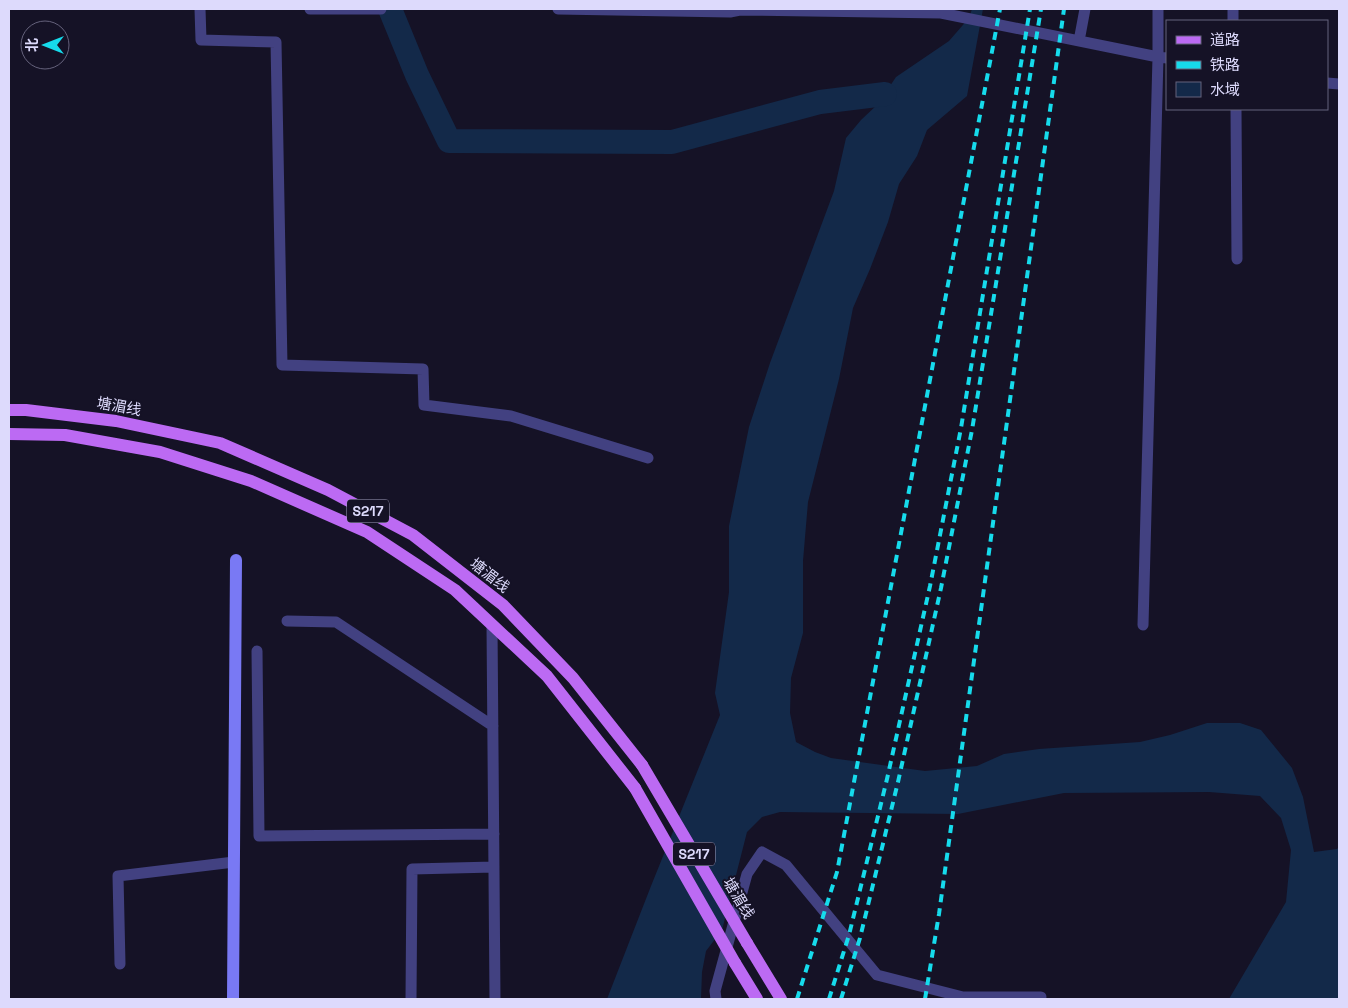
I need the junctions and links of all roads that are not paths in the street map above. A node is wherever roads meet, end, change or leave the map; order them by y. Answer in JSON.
{"nodes":[{"id":1,"x":200,"y":9,"type":"edge"},
{"id":2,"x":310,"y":9,"type":"edge"},
{"id":3,"x":342,"y":9,"type":"edge"},
{"id":4,"x":381,"y":9,"type":"edge"},
{"id":5,"x":558,"y":9,"type":"edge"},
{"id":6,"x":1085,"y":9,"type":"edge"},
{"id":7,"x":1158,"y":9,"type":"edge"},
{"id":8,"x":729,"y":10,"type":"edge"},
{"id":9,"x":792,"y":10,"type":"edge"},
{"id":10,"x":942,"y":11,"type":"edge"},
{"id":11,"x":1080,"y":41,"type":"junction"},
{"id":12,"x":1163,"y":58,"type":"edge"},
{"id":13,"x":1236,"y":110,"type":"edge"},
{"id":14,"x":1237,"y":259,"type":"dead end"},
{"id":15,"x":9,"y":410,"type":"edge"},
{"id":16,"x":9,"y":434,"type":"edge"},
{"id":17,"x":648,"y":458,"type":"dead end"},
{"id":18,"x":236,"y":560,"type":"dead end"},
{"id":19,"x":287,"y":621,"type":"dead end"},
{"id":20,"x":492,"y":625,"type":"junction"},
{"id":21,"x":1143,"y":626,"type":"dead end"},
{"id":22,"x":257,"y":651,"type":"dead end"},
{"id":23,"x":493,"y":726,"type":"junction"},
{"id":24,"x":494,"y":834,"type":"junction"},
{"id":25,"x":234,"y":862,"type":"junction"},
{"id":26,"x":494,"y":867,"type":"junction"},
{"id":27,"x":120,"y":964,"type":"dead end"},
{"id":28,"x":1041,"y":997,"type":"dead end"},
{"id":29,"x":233,"y":999,"type":"edge"},
{"id":30,"x":412,"y":999,"type":"edge"},
{"id":31,"x":495,"y":999,"type":"edge"},
{"id":32,"x":716,"y":999,"type":"edge"},
{"id":33,"x":757,"y":999,"type":"edge"},
{"id":34,"x":782,"y":999,"type":"edge"}],
"edges":[{"from":1,"to":17,"type":"street"},
{"from":2,"to":3,"type":"street"},
{"from":3,"to":4,"type":"street"},
{"from":5,"to":8,"type":"street"},
{"from":6,"to":11,"type":"street"},
{"from":7,"to":12,"type":"street"},
{"from":8,"to":9,"type":"street"},
{"from":9,"to":10,"type":"street"},
{"from":10,"to":11,"type":"street"},
{"from":11,"to":12,"type":"street"},
{"from":12,"to":21,"type":"street"},
{"from":13,"to":14,"type":"street"},
{"from":15,"to":34,"type":"main road","name":"塘湄线","number":"S217","bridge":true},
{"from":16,"to":20,"type":"main road","number":"S217"},
{"from":18,"to":25,"type":"street"},
{"from":19,"to":23,"type":"street"},
{"from":20,"to":23,"type":"street"},
{"from":20,"to":33,"type":"main road","number":"S217","bridge":true},
{"from":22,"to":24,"type":"street"},
{"from":23,"to":24,"type":"street"},
{"from":24,"to":26,"type":"street"},
{"from":25,"to":27,"type":"street"},
{"from":25,"to":29,"type":"street"},
{"from":26,"to":30,"type":"street"},
{"from":26,"to":31,"type":"street"},
{"from":28,"to":32,"type":"street"}]}
